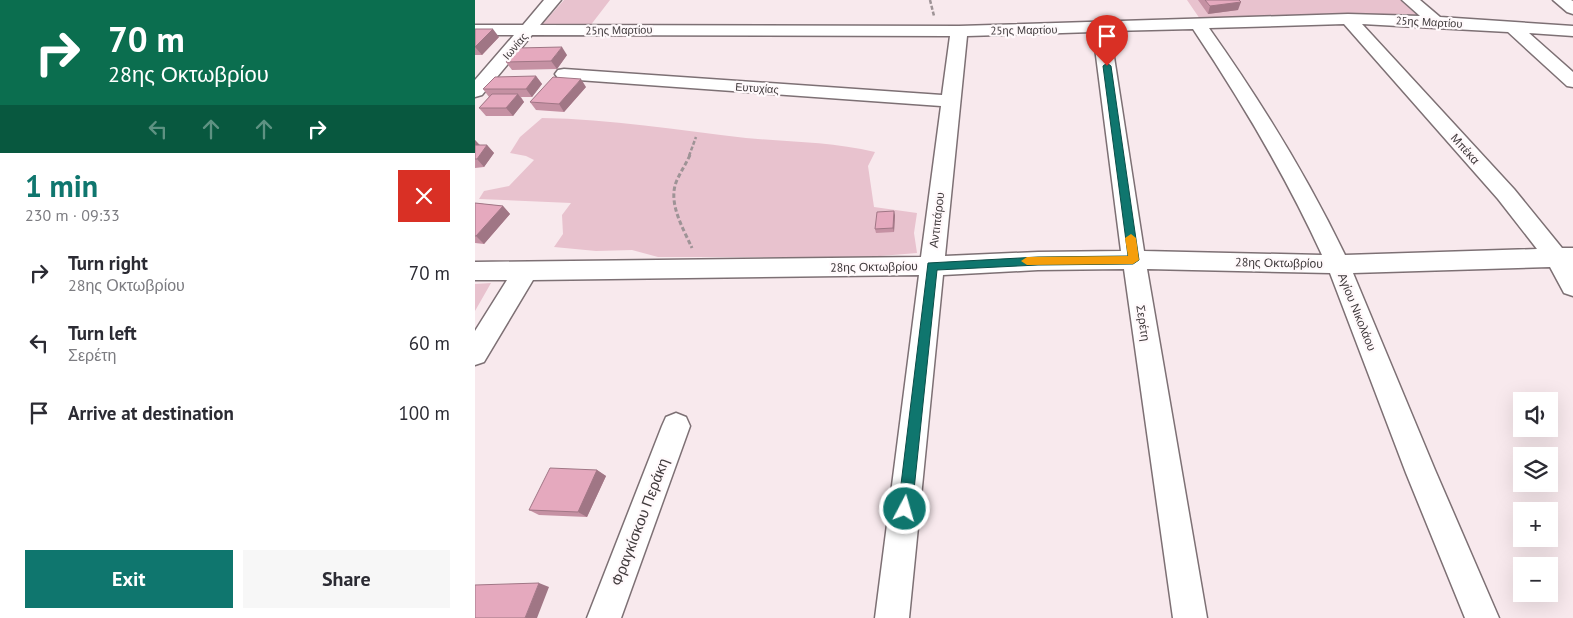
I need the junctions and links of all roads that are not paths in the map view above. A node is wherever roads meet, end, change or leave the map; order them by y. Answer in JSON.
{"nodes":[{"id":1,"x":553,"y":0,"type":"edge"},
{"id":2,"x":1410,"y":0,"type":"edge"},
{"id":3,"x":1561,"y":0,"type":"edge"},
{"id":4,"x":1573,"y":9,"type":"edge"},
{"id":5,"x":1348,"y":19,"type":"junction"},
{"id":6,"x":1436,"y":22,"type":"junction"},
{"id":7,"x":1197,"y":23,"type":"junction"},
{"id":8,"x":1101,"y":28,"type":"junction"},
{"id":9,"x":1514,"y":28,"type":"junction"},
{"id":10,"x":475,"y":30,"type":"edge"},
{"id":11,"x":528,"y":31,"type":"junction"},
{"id":12,"x":959,"y":31,"type":"junction"},
{"id":13,"x":1573,"y":31,"type":"edge"},
{"id":14,"x":564,"y":74,"type":"dead end"},
{"id":15,"x":1573,"y":82,"type":"edge"},
{"id":16,"x":475,"y":92,"type":"edge"},
{"id":17,"x":951,"y":102,"type":"junction"},
{"id":18,"x":1565,"y":257,"type":"edge"},
{"id":19,"x":1133,"y":260,"type":"junction"},
{"id":20,"x":1338,"y":264,"type":"junction"},
{"id":21,"x":932,"y":266,"type":"junction"},
{"id":22,"x":475,"y":271,"type":"edge"},
{"id":23,"x":525,"y":272,"type":"junction"},
{"id":24,"x":1573,"y":286,"type":"edge"},
{"id":25,"x":475,"y":354,"type":"edge"},
{"id":26,"x":676,"y":426,"type":"dead end"},
{"id":27,"x":604,"y":618,"type":"edge"},
{"id":28,"x":892,"y":618,"type":"edge"},
{"id":29,"x":1189,"y":618,"type":"edge"},
{"id":30,"x":1482,"y":618,"type":"edge"}],
"edges":[{"from":1,"to":11,"type":"street","name":"Ιωνίας"},
{"from":2,"to":6,"type":"street"},
{"from":3,"to":4,"type":"street"},
{"from":5,"to":6,"type":"street","name":"25ης Μαρτίου"},
{"from":5,"to":7,"type":"street","name":"25ης Μαρτίου"},
{"from":5,"to":18,"type":"street","name":"Μπέκα"},
{"from":6,"to":9,"type":"street","name":"25ης Μαρτίου"},
{"from":7,"to":8,"type":"street","name":"25ης Μαρτίου"},
{"from":7,"to":20,"type":"street","name":"Αγίου Νικολάου"},
{"from":8,"to":12,"type":"street","name":"25ης Μαρτίου"},
{"from":8,"to":19,"type":"street","name":"Σερέτη"},
{"from":9,"to":13,"type":"street","name":"25ης Μαρτίου"},
{"from":9,"to":15,"type":"street"},
{"from":10,"to":11,"type":"street","name":"25ης Μαρτίου"},
{"from":11,"to":12,"type":"street","name":"25ης Μαρτίου"},
{"from":11,"to":16,"type":"street","name":"Ιωνίας"},
{"from":12,"to":17,"type":"street","name":"Αντιπάρου"},
{"from":14,"to":17,"type":"street","name":"Ευτυχίας"},
{"from":17,"to":21,"type":"street","name":"Αντιπάρου"},
{"from":18,"to":20,"type":"street","name":"28ης Οκτωβρίου"},
{"from":18,"to":24,"type":"street","name":"Μπέκα"},
{"from":19,"to":20,"type":"street","name":"28ης Οκτωβρίου"},
{"from":19,"to":21,"type":"street","name":"28ης Οκτωβρίου"},
{"from":19,"to":29,"type":"street","name":"Σερέτη"},
{"from":20,"to":30,"type":"street","name":"Αγίου Νικολάου"},
{"from":21,"to":23,"type":"street","name":"28ης Οκτωβρίου"},
{"from":21,"to":28,"type":"street","name":"Αντιπάρου"},
{"from":22,"to":23,"type":"street","name":"28ης Οκτωβρίου"},
{"from":23,"to":25,"type":"street"},
{"from":26,"to":27,"type":"street","name":"Φραγκίσκου Περάκη"}]}
